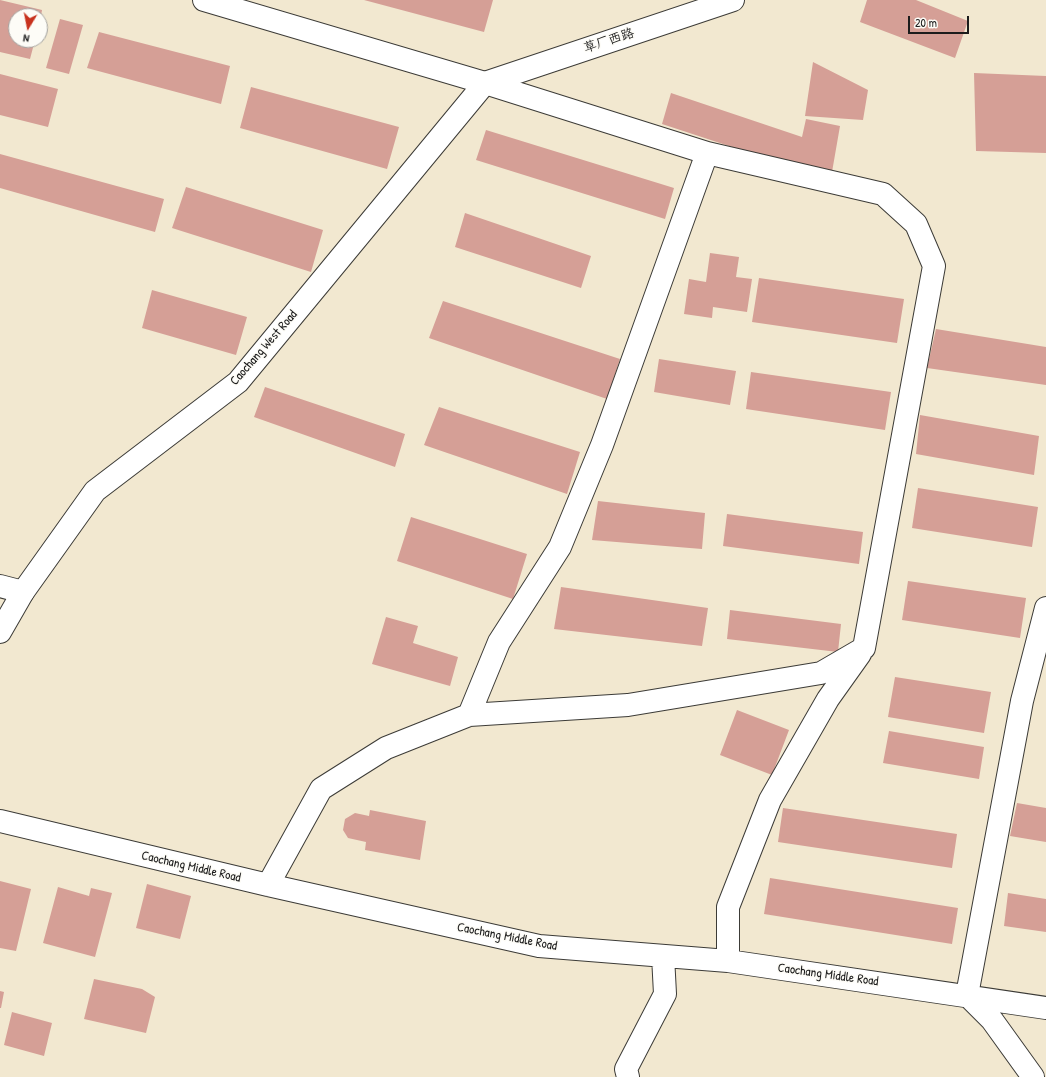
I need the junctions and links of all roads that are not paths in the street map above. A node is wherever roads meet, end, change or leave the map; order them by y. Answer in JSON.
{"nodes":[{"id":1,"x":204,"y":0,"type":"edge"},
{"id":2,"x":733,"y":0,"type":"edge"},
{"id":3,"x":485,"y":83,"type":"junction"},
{"id":4,"x":707,"y":152,"type":"junction"},
{"id":5,"x":0,"y":586,"type":"edge"},
{"id":6,"x":23,"y":592,"type":"junction"},
{"id":7,"x":1046,"y":608,"type":"edge"},
{"id":8,"x":0,"y":632,"type":"edge"},
{"id":9,"x":864,"y":648,"type":"junction"},
{"id":10,"x":469,"y":715,"type":"junction"},
{"id":11,"x":0,"y":822,"type":"edge"},
{"id":12,"x":268,"y":885,"type":"junction"},
{"id":13,"x":663,"y":956,"type":"junction"},
{"id":14,"x":728,"y":961,"type":"junction"},
{"id":15,"x":967,"y":995,"type":"junction"},
{"id":16,"x":1046,"y":1008,"type":"edge"},
{"id":17,"x":628,"y":1077,"type":"edge"},
{"id":18,"x":1033,"y":1077,"type":"edge"}],
"edges":[{"from":1,"to":3,"type":"street"},
{"from":2,"to":3,"type":"street","name":"草厂西路"},
{"from":3,"to":4,"type":"street"},
{"from":3,"to":6,"type":"street","name":"Caochang West Road"},
{"from":4,"to":9,"type":"street"},
{"from":4,"to":10,"type":"street"},
{"from":5,"to":6,"type":"street"},
{"from":6,"to":8,"type":"street","name":"Caochang West Road"},
{"from":7,"to":15,"type":"street"},
{"from":9,"to":10,"type":"street"},
{"from":9,"to":14,"type":"street"},
{"from":10,"to":12,"type":"street"},
{"from":11,"to":12,"type":"street","name":"Caochang Middle Road"},
{"from":12,"to":13,"type":"street","name":"Caochang Middle Road"},
{"from":13,"to":14,"type":"street","name":"Caochang Middle Road"},
{"from":13,"to":17,"type":"street"},
{"from":14,"to":15,"type":"street","name":"Caochang Middle Road"},
{"from":15,"to":16,"type":"street","name":"Caochang Middle Road"},
{"from":15,"to":18,"type":"street"}]}
